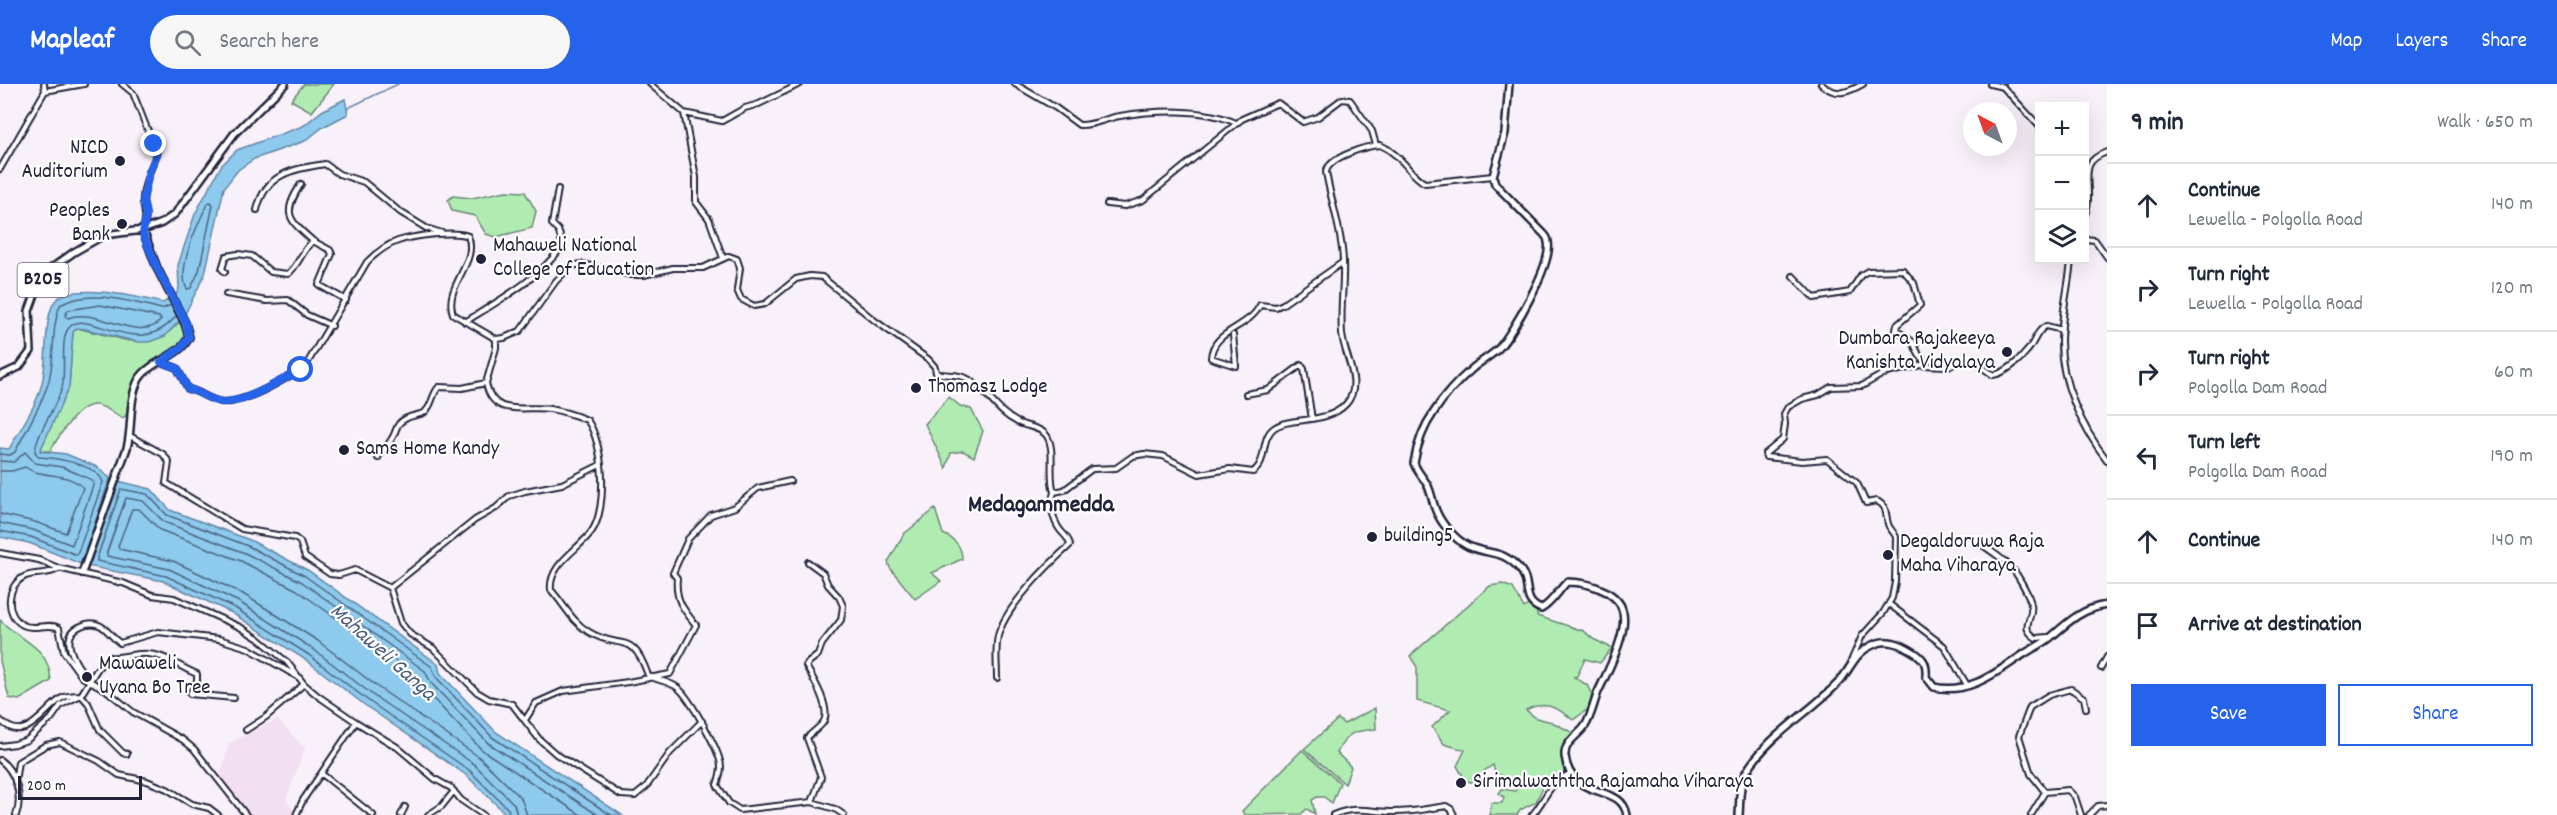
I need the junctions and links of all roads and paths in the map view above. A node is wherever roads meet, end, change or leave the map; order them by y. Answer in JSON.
{"nodes":[{"id":1,"x":44,"y":84,"type":"edge"},
{"id":2,"x":84,"y":84,"type":"edge"},
{"id":3,"x":122,"y":84,"type":"edge"},
{"id":4,"x":285,"y":84,"type":"edge"},
{"id":5,"x":650,"y":84,"type":"edge"},
{"id":6,"x":800,"y":84,"type":"edge"},
{"id":7,"x":1015,"y":84,"type":"edge"},
{"id":8,"x":1509,"y":84,"type":"edge"},
{"id":9,"x":1821,"y":84,"type":"edge"},
{"id":10,"x":1863,"y":84,"type":"edge"},
{"id":11,"x":1990,"y":84,"type":"edge"},
{"id":12,"x":2003,"y":85,"type":"edge"},
{"id":13,"x":45,"y":92,"type":"junction"},
{"id":14,"x":684,"y":113,"type":"junction"},
{"id":15,"x":2035,"y":121,"type":"edge"},
{"id":16,"x":1236,"y":123,"type":"junction"},
{"id":17,"x":1377,"y":145,"type":"junction"},
{"id":18,"x":2107,"y":152,"type":"edge"},
{"id":19,"x":2089,"y":166,"type":"edge"},
{"id":20,"x":0,"y":169,"type":"edge"},
{"id":21,"x":1493,"y":176,"type":"junction"},
{"id":22,"x":301,"y":184,"type":"dead end"},
{"id":23,"x":558,"y":189,"type":"dead end"},
{"id":24,"x":1107,"y":204,"type":"dead end"},
{"id":25,"x":257,"y":210,"type":"dead end"},
{"id":26,"x":143,"y":230,"type":"junction"},
{"id":27,"x":444,"y":234,"type":"junction"},
{"id":28,"x":2089,"y":239,"type":"edge"},
{"id":29,"x":313,"y":241,"type":"junction"},
{"id":30,"x":2107,"y":257,"type":"edge"},
{"id":31,"x":723,"y":258,"type":"junction"},
{"id":32,"x":1343,"y":261,"type":"junction"},
{"id":33,"x":2071,"y":264,"type":"edge"},
{"id":34,"x":225,"y":272,"type":"dead end"},
{"id":35,"x":1793,"y":276,"type":"dead end"},
{"id":36,"x":226,"y":294,"type":"dead end"},
{"id":37,"x":346,"y":300,"type":"junction"},
{"id":38,"x":464,"y":322,"type":"junction"},
{"id":39,"x":332,"y":326,"type":"junction"},
{"id":40,"x":2062,"y":330,"type":"junction"},
{"id":41,"x":1233,"y":335,"type":"dead end"},
{"id":42,"x":496,"y":339,"type":"junction"},
{"id":43,"x":161,"y":362,"type":"junction"},
{"id":44,"x":1928,"y":364,"type":"junction"},
{"id":45,"x":0,"y":376,"type":"edge"},
{"id":46,"x":486,"y":383,"type":"junction"},
{"id":47,"x":1246,"y":394,"type":"dead end"},
{"id":48,"x":1312,"y":419,"type":"junction"},
{"id":49,"x":130,"y":436,"type":"junction"},
{"id":50,"x":378,"y":458,"type":"dead end"},
{"id":51,"x":2107,"y":460,"type":"edge"},
{"id":52,"x":600,"y":465,"type":"junction"},
{"id":53,"x":790,"y":481,"type":"dead end"},
{"id":54,"x":1054,"y":492,"type":"junction"},
{"id":55,"x":1977,"y":541,"type":"dead end"},
{"id":56,"x":0,"y":553,"type":"edge"},
{"id":57,"x":808,"y":562,"type":"dead end"},
{"id":58,"x":58,"y":568,"type":"junction"},
{"id":59,"x":83,"y":570,"type":"junction"},
{"id":60,"x":390,"y":588,"type":"junction"},
{"id":61,"x":1889,"y":604,"type":"junction"},
{"id":62,"x":2107,"y":605,"type":"edge"},
{"id":63,"x":2051,"y":637,"type":"junction"},
{"id":64,"x":2107,"y":657,"type":"edge"},
{"id":65,"x":1851,"y":661,"type":"junction"},
{"id":66,"x":2101,"y":668,"type":"dead end"},
{"id":67,"x":299,"y":677,"type":"junction"},
{"id":68,"x":651,"y":677,"type":"junction"},
{"id":69,"x":997,"y":678,"type":"dead end"},
{"id":70,"x":89,"y":683,"type":"junction"},
{"id":71,"x":304,"y":684,"type":"junction"},
{"id":72,"x":1967,"y":685,"type":"junction"},
{"id":73,"x":81,"y":695,"type":"junction"},
{"id":74,"x":234,"y":698,"type":"dead end"},
{"id":75,"x":2086,"y":708,"type":"dead end"},
{"id":76,"x":0,"y":720,"type":"edge"},
{"id":77,"x":525,"y":720,"type":"junction"},
{"id":78,"x":702,"y":720,"type":"junction"},
{"id":79,"x":356,"y":722,"type":"junction"},
{"id":80,"x":246,"y":730,"type":"dead end"},
{"id":81,"x":0,"y":746,"type":"edge"},
{"id":82,"x":127,"y":754,"type":"dead end"},
{"id":83,"x":0,"y":760,"type":"edge"},
{"id":84,"x":1573,"y":773,"type":"junction"},
{"id":85,"x":322,"y":774,"type":"junction"},
{"id":86,"x":15,"y":782,"type":"junction"},
{"id":87,"x":454,"y":792,"type":"junction"},
{"id":88,"x":2045,"y":792,"type":"junction"},
{"id":89,"x":812,"y":802,"type":"junction"},
{"id":90,"x":2107,"y":805,"type":"edge"},
{"id":91,"x":405,"y":807,"type":"dead end"},
{"id":92,"x":16,"y":815,"type":"edge"},
{"id":93,"x":218,"y":815,"type":"edge"},
{"id":94,"x":246,"y":815,"type":"edge"},
{"id":95,"x":296,"y":815,"type":"edge"},
{"id":96,"x":373,"y":815,"type":"edge"},
{"id":97,"x":401,"y":815,"type":"edge"},
{"id":98,"x":428,"y":815,"type":"edge"},
{"id":99,"x":483,"y":815,"type":"edge"},
{"id":100,"x":844,"y":815,"type":"edge"},
{"id":101,"x":1333,"y":815,"type":"edge"},
{"id":102,"x":1454,"y":815,"type":"edge"},
{"id":103,"x":1532,"y":815,"type":"edge"},
{"id":104,"x":1627,"y":815,"type":"edge"},
{"id":105,"x":1739,"y":815,"type":"edge"},
{"id":106,"x":2031,"y":815,"type":"edge"},
{"id":107,"x":2081,"y":815,"type":"edge"},
{"id":108,"x":2089,"y":815,"type":"edge"}],
"edges":[{"from":1,"to":13,"type":"street"},
{"from":2,"to":13,"type":"street"},
{"from":3,"to":26,"type":"street"},
{"from":4,"to":26,"type":"main road","number":"B205"},
{"from":5,"to":14,"type":"street"},
{"from":6,"to":14,"type":"street"},
{"from":7,"to":16,"type":"street"},
{"from":8,"to":21,"type":"main road"},
{"from":9,"to":10,"type":"street"},
{"from":11,"to":12,"type":"street"},
{"from":12,"to":15,"type":"street"},
{"from":13,"to":20,"type":"street"},
{"from":14,"to":31,"type":"street"},
{"from":16,"to":17,"type":"street"},
{"from":16,"to":24,"type":"street"},
{"from":17,"to":21,"type":"street"},
{"from":17,"to":32,"type":"street"},
{"from":18,"to":19,"type":"street"},
{"from":21,"to":84,"type":"main road"},
{"from":22,"to":29,"type":"street"},
{"from":23,"to":38,"type":"street"},
{"from":25,"to":27,"type":"street"},
{"from":26,"to":43,"type":"main road"},
{"from":26,"to":45,"type":"main road","number":"B205"},
{"from":27,"to":37,"type":"street"},
{"from":27,"to":38,"type":"street"},
{"from":28,"to":30,"type":"street"},
{"from":29,"to":34,"type":"street"},
{"from":29,"to":37,"type":"street"},
{"from":31,"to":42,"type":"street"},
{"from":31,"to":54,"type":"street"},
{"from":32,"to":41,"type":"street"},
{"from":32,"to":48,"type":"street"},
{"from":33,"to":40,"type":"street"},
{"from":35,"to":44,"type":"street"},
{"from":36,"to":39,"type":"street"},
{"from":37,"to":39,"type":"street"},
{"from":38,"to":42,"type":"street"},
{"from":39,"to":43,"type":"street"},
{"from":40,"to":44,"type":"street"},
{"from":40,"to":51,"type":"street"},
{"from":42,"to":46,"type":"street"},
{"from":43,"to":49,"type":"main road"},
{"from":44,"to":61,"type":"street"},
{"from":46,"to":50,"type":"street"},
{"from":46,"to":52,"type":"street"},
{"from":47,"to":48,"type":"street"},
{"from":48,"to":54,"type":"street"},
{"from":49,"to":59,"type":"main road"},
{"from":49,"to":60,"type":"street"},
{"from":52,"to":60,"type":"street"},
{"from":52,"to":68,"type":"street"},
{"from":53,"to":68,"type":"street"},
{"from":54,"to":69,"type":"street"},
{"from":55,"to":63,"type":"street"},
{"from":56,"to":58,"type":"street"},
{"from":57,"to":89,"type":"street"},
{"from":58,"to":59,"type":"street"},
{"from":58,"to":70,"type":"street"},
{"from":59,"to":67,"type":"street"},
{"from":60,"to":77,"type":"street"},
{"from":61,"to":65,"type":"street"},
{"from":61,"to":72,"type":"street"},
{"from":62,"to":63,"type":"main road"},
{"from":63,"to":72,"type":"main road"},
{"from":64,"to":66,"type":"street"},
{"from":65,"to":72,"type":"main road"},
{"from":65,"to":105,"type":"main road"},
{"from":67,"to":70,"type":"street"},
{"from":67,"to":71,"type":"street"},
{"from":68,"to":77,"type":"street"},
{"from":68,"to":78,"type":"street"},
{"from":70,"to":73,"type":"street"},
{"from":70,"to":74,"type":"street"},
{"from":70,"to":94,"type":"street"},
{"from":71,"to":79,"type":"street"},
{"from":71,"to":80,"type":"street"},
{"from":73,"to":76,"type":"street"},
{"from":73,"to":81,"type":"street"},
{"from":73,"to":82,"type":"street"},
{"from":75,"to":88,"type":"street"},
{"from":77,"to":78,"type":"street"},
{"from":78,"to":89,"type":"street"},
{"from":79,"to":85,"type":"street"},
{"from":79,"to":87,"type":"street"},
{"from":83,"to":86,"type":"street"},
{"from":84,"to":103,"type":"street"},
{"from":84,"to":104,"type":"main road"},
{"from":85,"to":95,"type":"street"},
{"from":85,"to":96,"type":"street"},
{"from":86,"to":92,"type":"street"},
{"from":86,"to":93,"type":"street"},
{"from":87,"to":98,"type":"street"},
{"from":87,"to":99,"type":"street"},
{"from":88,"to":106,"type":"street"},
{"from":88,"to":107,"type":"street"},
{"from":89,"to":100,"type":"street"},
{"from":90,"to":108,"type":"street"},
{"from":91,"to":97,"type":"street"},
{"from":101,"to":102,"type":"street"}]}
